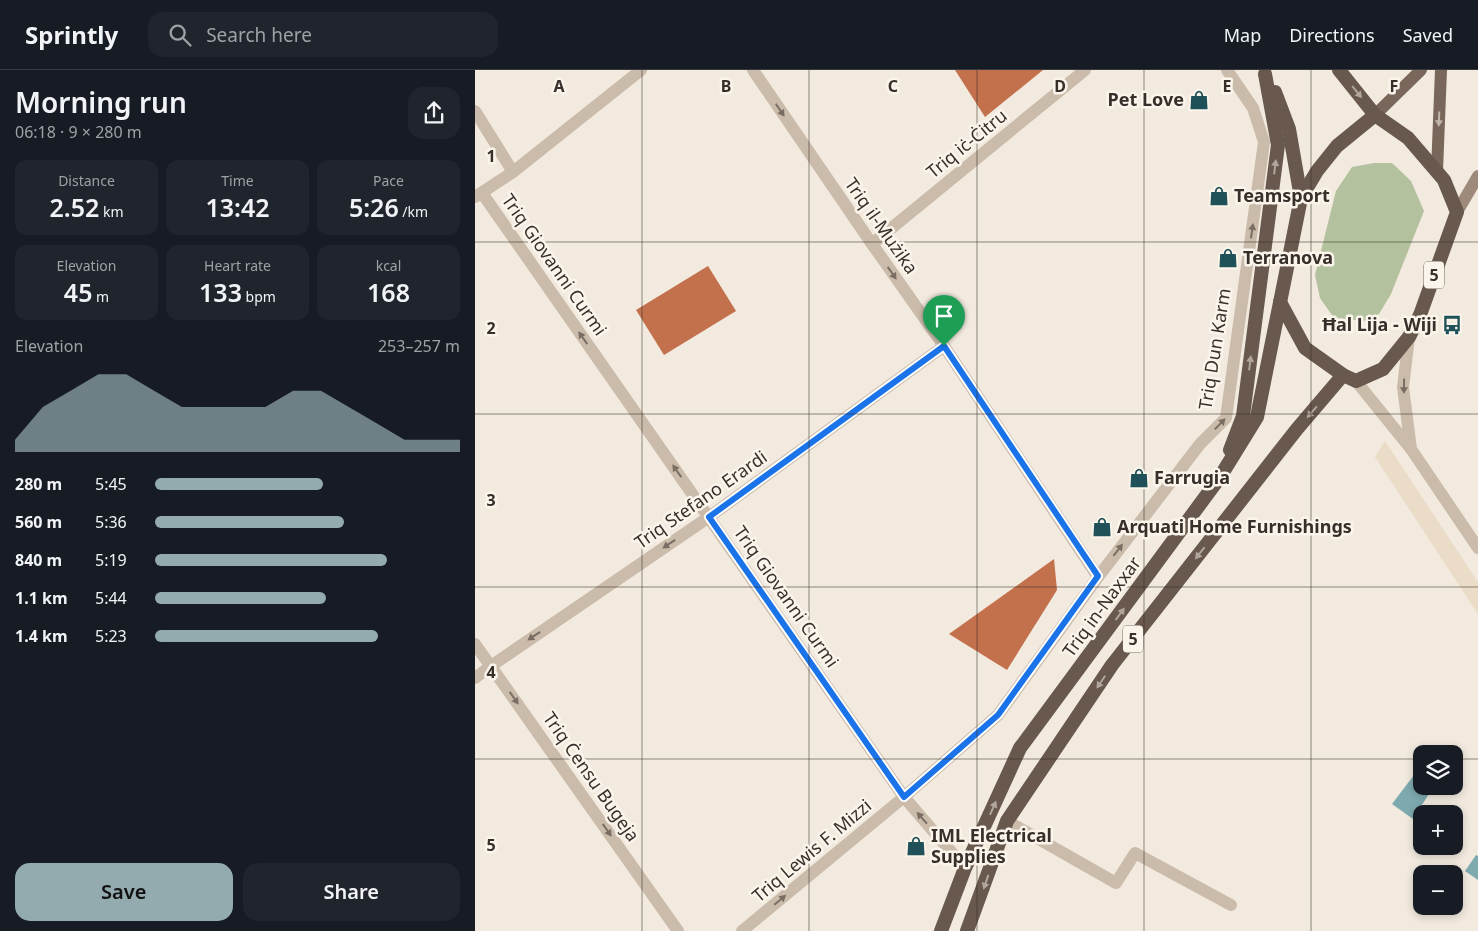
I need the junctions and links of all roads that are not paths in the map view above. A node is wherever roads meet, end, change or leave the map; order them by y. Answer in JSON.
{"nodes":[{"id":1,"x":641,"y":70,"type":"edge"},
{"id":2,"x":753,"y":70,"type":"edge"},
{"id":3,"x":1085,"y":70,"type":"edge"},
{"id":4,"x":1227,"y":70,"type":"edge"},
{"id":5,"x":1339,"y":70,"type":"edge"},
{"id":6,"x":1421,"y":70,"type":"edge"},
{"id":7,"x":1441,"y":70,"type":"edge"},
{"id":8,"x":1264,"y":72,"type":"edge"},
{"id":9,"x":475,"y":111,"type":"edge"},
{"id":10,"x":1375,"y":115,"type":"junction"},
{"id":11,"x":1437,"y":171,"type":"junction"},
{"id":12,"x":513,"y":172,"type":"junction"},
{"id":13,"x":1478,"y":176,"type":"edge"},
{"id":14,"x":478,"y":195,"type":"edge"},
{"id":15,"x":1301,"y":198,"type":"junction"},
{"id":16,"x":1457,"y":212,"type":"junction"},
{"id":17,"x":872,"y":244,"type":"junction"},
{"id":18,"x":1279,"y":302,"type":"junction"},
{"id":19,"x":1409,"y":337,"type":"junction"},
{"id":20,"x":944,"y":346,"type":"junction"},
{"id":21,"x":1349,"y":378,"type":"junction"},
{"id":22,"x":1411,"y":449,"type":"junction"},
{"id":23,"x":1221,"y":477,"type":"junction"},
{"id":24,"x":709,"y":517,"type":"junction"},
{"id":25,"x":1478,"y":548,"type":"edge"},
{"id":26,"x":1098,"y":576,"type":"junction"},
{"id":27,"x":475,"y":644,"type":"edge"},
{"id":28,"x":491,"y":666,"type":"junction"},
{"id":29,"x":475,"y":678,"type":"edge"},
{"id":30,"x":904,"y":797,"type":"junction"},
{"id":31,"x":1007,"y":821,"type":"junction"},
{"id":32,"x":965,"y":868,"type":"junction"},
{"id":33,"x":1231,"y":905,"type":"dead end"},
{"id":34,"x":679,"y":931,"type":"edge"},
{"id":35,"x":742,"y":931,"type":"edge"},
{"id":36,"x":941,"y":931,"type":"edge"},
{"id":37,"x":967,"y":931,"type":"edge"}],
"edges":[{"from":1,"to":12,"type":"street"},
{"from":2,"to":17,"type":"street","name":"Triq il-Mużika","one_way":true},
{"from":3,"to":17,"type":"street","name":"Triq iċ-Ċitru"},
{"from":26,"to":4,"type":"street","name":"Triq Dun Karm","one_way":true},
{"from":5,"to":10,"type":"highway","one_way":true},
{"from":6,"to":10,"type":"main road","name":"Triq in-Naxxar"},
{"from":7,"to":11,"type":"main road","one_way":true},
{"from":8,"to":15,"type":"highway"},
{"from":23,"to":8,"type":"highway","one_way":true},
{"from":9,"to":12,"type":"street"},
{"from":10,"to":11,"type":"highway"},
{"from":10,"to":15,"type":"highway","name":"Triq in-Naxxar","number":"5"},
{"from":11,"to":16,"type":"highway"},
{"from":12,"to":14,"type":"street"},
{"from":13,"to":16,"type":"main road"},
{"from":24,"to":14,"type":"street","name":"Triq Giovanni Curmi","one_way":true},
{"from":15,"to":18,"type":"highway","name":"Triq in-Naxxar","number":"5"},
{"from":16,"to":19,"type":"highway","number":"5"},
{"from":17,"to":20,"type":"street","name":"Triq il-Mużika","one_way":true},
{"from":18,"to":21,"type":"highway"},
{"from":18,"to":23,"type":"highway","name":"Triq in-Naxxar","number":"5"},
{"from":19,"to":21,"type":"highway","number":"5"},
{"from":19,"to":22,"type":"street","one_way":true},
{"from":20,"to":24,"type":"street","name":"Triq Stefano Erardi"},
{"from":20,"to":26,"type":"street","name":"Triq il-Mużika"},
{"from":21,"to":22,"type":"street"},
{"from":21,"to":31,"type":"highway","number":"5","one_way":true},
{"from":22,"to":25,"type":"street"},
{"from":32,"to":23,"type":"highway","name":"Triq in-Naxxar","number":"5","one_way":true},
{"from":24,"to":28,"type":"street","name":"Triq Stefano Erardi","one_way":true},
{"from":24,"to":30,"type":"street","name":"Triq Giovanni Curmi"},
{"from":26,"to":30,"type":"street","name":"Triq Dun Karm"},
{"from":27,"to":28,"type":"street","name":"Triq Ċensu Bugeja"},
{"from":28,"to":29,"type":"street","name":"Triq Stefano Erardi"},
{"from":28,"to":34,"type":"street","name":"Triq Ċensu Bugeja","one_way":true},
{"from":32,"to":30,"type":"street","name":"Triq Giovanni Curmi","one_way":true},
{"from":35,"to":30,"type":"street","name":"Triq Lewis F. Mizzi","one_way":true},
{"from":31,"to":33,"type":"street"},
{"from":31,"to":37,"type":"highway","number":"5","one_way":true},
{"from":32,"to":36,"type":"highway","name":"Triq in-Naxxar","number":"5"}]}
